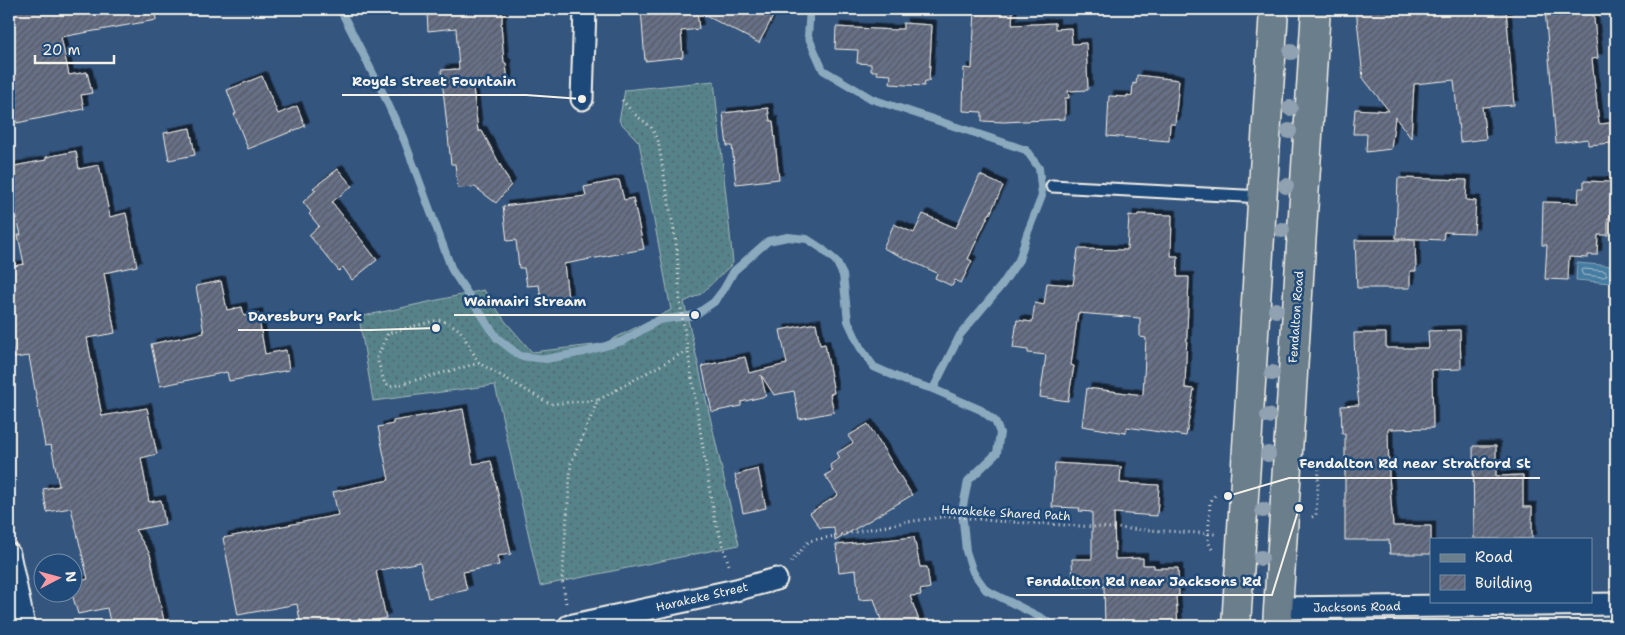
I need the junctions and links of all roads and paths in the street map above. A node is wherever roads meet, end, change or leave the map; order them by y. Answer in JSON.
{"nodes":[{"id":1,"x":585,"y":9,"type":"edge"},
{"id":2,"x":1274,"y":9,"type":"edge"},
{"id":3,"x":1316,"y":9,"type":"edge"},
{"id":4,"x":582,"y":99,"type":"dead end"},
{"id":5,"x":622,"y":100,"type":"dead end"},
{"id":6,"x":1052,"y":186,"type":"dead end"},
{"id":7,"x":1263,"y":197,"type":"junction"},
{"id":8,"x":688,"y":350,"type":"junction"},
{"id":9,"x":479,"y":363,"type":"junction"},
{"id":10,"x":598,"y":400,"type":"junction"},
{"id":11,"x":1216,"y":534,"type":"dead end"},
{"id":12,"x":9,"y":554,"type":"edge"},
{"id":13,"x":776,"y":579,"type":"joint"},
{"id":14,"x":736,"y":590,"type":"junction"},
{"id":15,"x":1616,"y":604,"type":"edge"},
{"id":16,"x":1278,"y":617,"type":"edge"},
{"id":17,"x":24,"y":626,"type":"edge"},
{"id":18,"x":570,"y":626,"type":"edge"},
{"id":19,"x":1236,"y":626,"type":"edge"}],
"edges":[{"from":1,"to":4,"type":"street"},
{"from":2,"to":7,"type":"main road"},
{"from":3,"to":16,"type":"main road","name":"Fendalton Road"},
{"from":5,"to":8,"type":"path"},
{"from":6,"to":7,"type":"lane"},
{"from":7,"to":19,"type":"main road"},
{"from":8,"to":10,"type":"path"},
{"from":8,"to":14,"type":"path"},
{"from":9,"to":9,"type":"path"},
{"from":9,"to":10,"type":"path"},
{"from":10,"to":18,"type":"path"},
{"from":11,"to":13,"type":"path","name":"Harakeke Shared Path"},
{"from":12,"to":17,"type":"street"},
{"from":13,"to":14,"type":"street","name":"Harakeke Street"},
{"from":14,"to":18,"type":"street","name":"Harakeke Street"},
{"from":15,"to":16,"type":"street","name":"Jacksons Road"}]}
